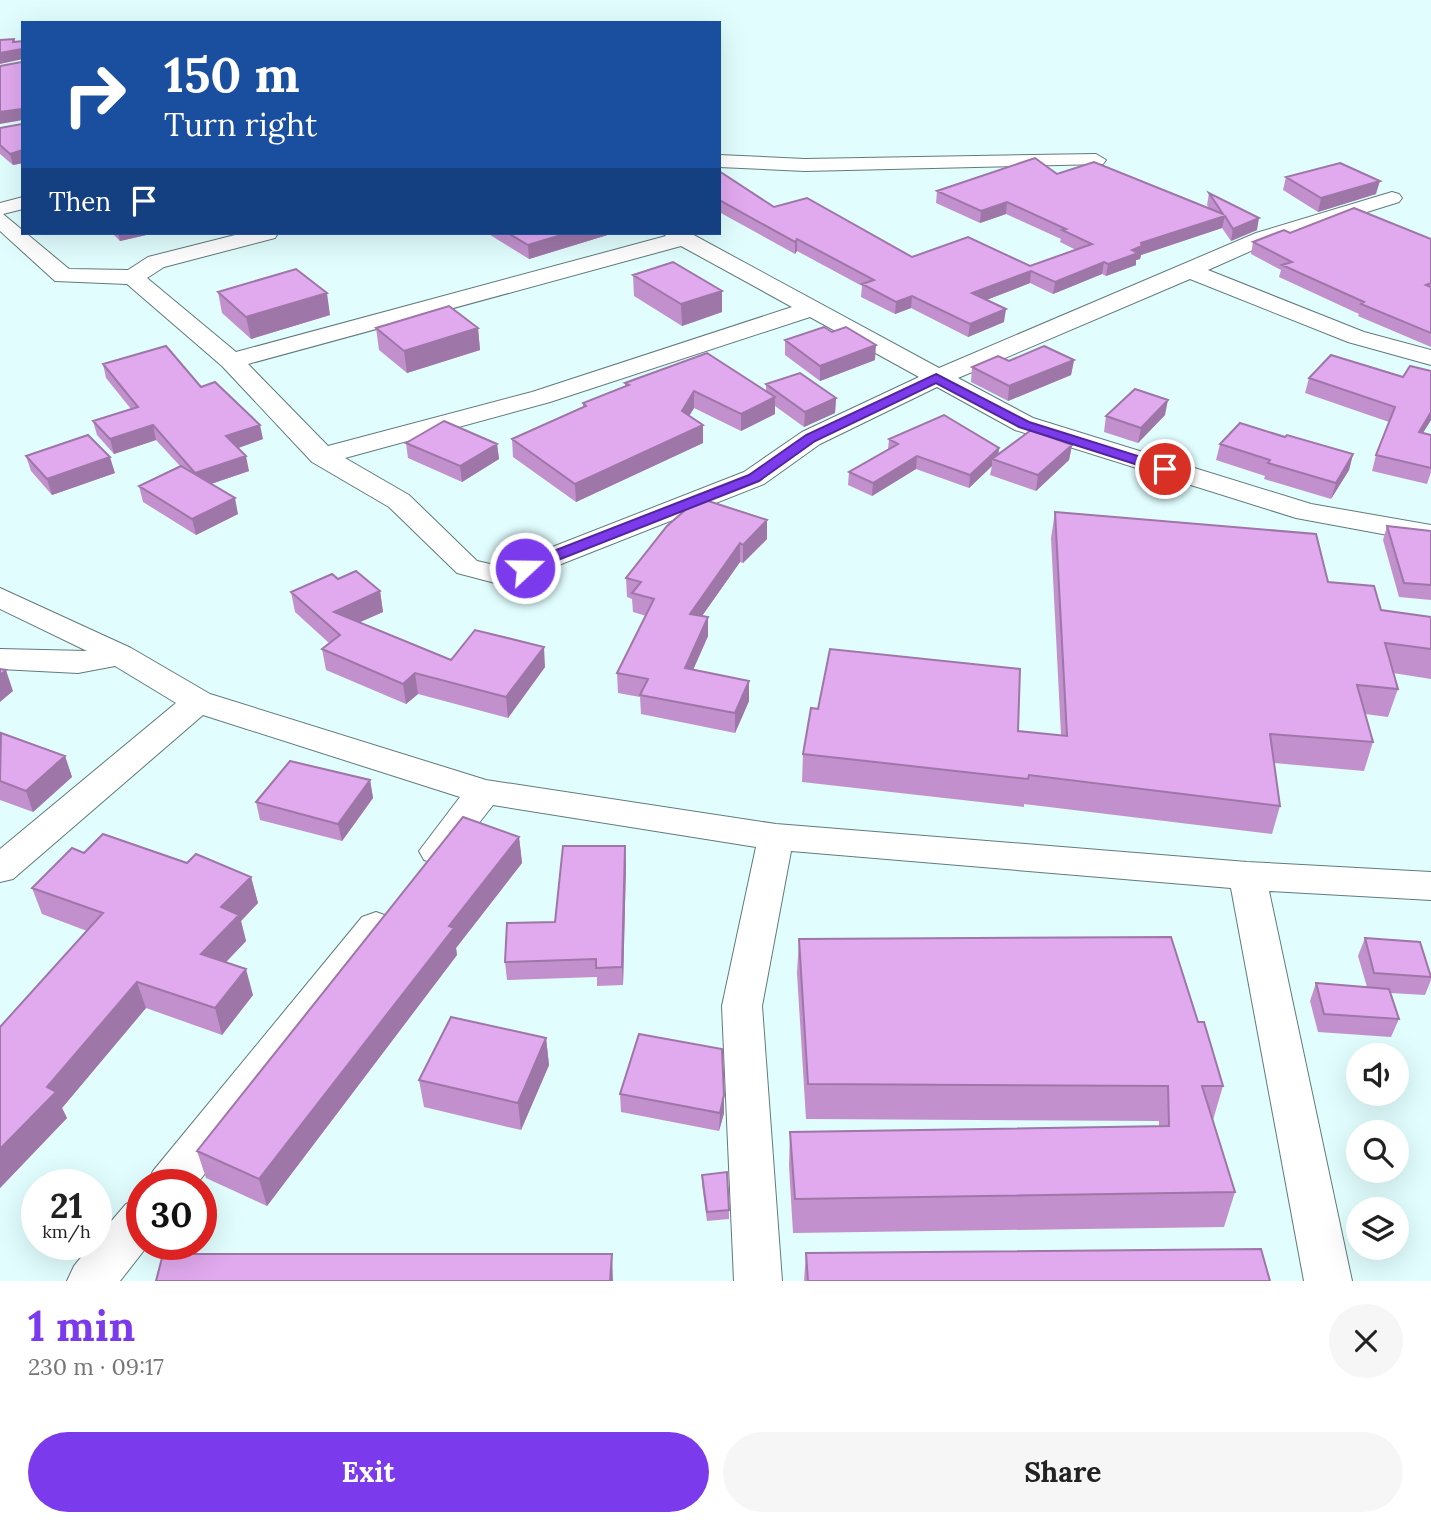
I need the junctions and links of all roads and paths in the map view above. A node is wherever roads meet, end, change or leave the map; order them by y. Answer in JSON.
{"nodes":[{"id":1,"x":1096,"y":160,"type":"edge"},
{"id":2,"x":721,"y":161,"type":"edge"},
{"id":3,"x":1392,"y":198,"type":"dead end"},
{"id":4,"x":21,"y":204,"type":"edge"},
{"id":5,"x":0,"y":209,"type":"edge"},
{"id":6,"x":0,"y":220,"type":"edge"},
{"id":7,"x":259,"y":235,"type":"edge"},
{"id":8,"x":679,"y":235,"type":"edge"},
{"id":9,"x":1190,"y":271,"type":"junction"},
{"id":10,"x":133,"y":277,"type":"junction"},
{"id":11,"x":813,"y":308,"type":"junction"},
{"id":12,"x":1431,"y":358,"type":"edge"},
{"id":13,"x":231,"y":360,"type":"junction"},
{"id":14,"x":936,"y":378,"type":"junction"},
{"id":15,"x":321,"y":456,"type":"junction"},
{"id":16,"x":1431,"y":534,"type":"edge"},
{"id":17,"x":0,"y":597,"type":"edge"},
{"id":18,"x":120,"y":655,"type":"junction"},
{"id":19,"x":0,"y":659,"type":"edge"},
{"id":20,"x":198,"y":702,"type":"junction"},
{"id":21,"x":484,"y":792,"type":"junction"},
{"id":22,"x":776,"y":837,"type":"junction"},
{"id":23,"x":0,"y":869,"type":"edge"},
{"id":24,"x":1247,"y":876,"type":"junction"},
{"id":25,"x":1431,"y":886,"type":"edge"},
{"id":26,"x":182,"y":1169,"type":"edge"},
{"id":27,"x":126,"y":1238,"type":"edge"},
{"id":28,"x":91,"y":1281,"type":"edge"},
{"id":29,"x":758,"y":1281,"type":"edge"},
{"id":30,"x":1328,"y":1281,"type":"edge"}],
"edges":[{"from":1,"to":2,"type":"street"},
{"from":3,"to":9,"type":"street"},
{"from":4,"to":5,"type":"street"},
{"from":6,"to":10,"type":"street"},
{"from":7,"to":10,"type":"street"},
{"from":8,"to":11,"type":"street"},
{"from":8,"to":13,"type":"street"},
{"from":9,"to":12,"type":"street"},
{"from":9,"to":14,"type":"street"},
{"from":10,"to":13,"type":"street"},
{"from":11,"to":14,"type":"street"},
{"from":11,"to":15,"type":"street"},
{"from":13,"to":15,"type":"street"},
{"from":14,"to":15,"type":"street"},
{"from":14,"to":16,"type":"street"},
{"from":17,"to":18,"type":"street"},
{"from":18,"to":19,"type":"street"},
{"from":18,"to":20,"type":"street"},
{"from":20,"to":21,"type":"street"},
{"from":20,"to":23,"type":"street"},
{"from":21,"to":22,"type":"street"},
{"from":21,"to":26,"type":"street"},
{"from":22,"to":24,"type":"street"},
{"from":22,"to":29,"type":"street"},
{"from":24,"to":25,"type":"street"},
{"from":24,"to":30,"type":"street"},
{"from":27,"to":28,"type":"street"}]}
